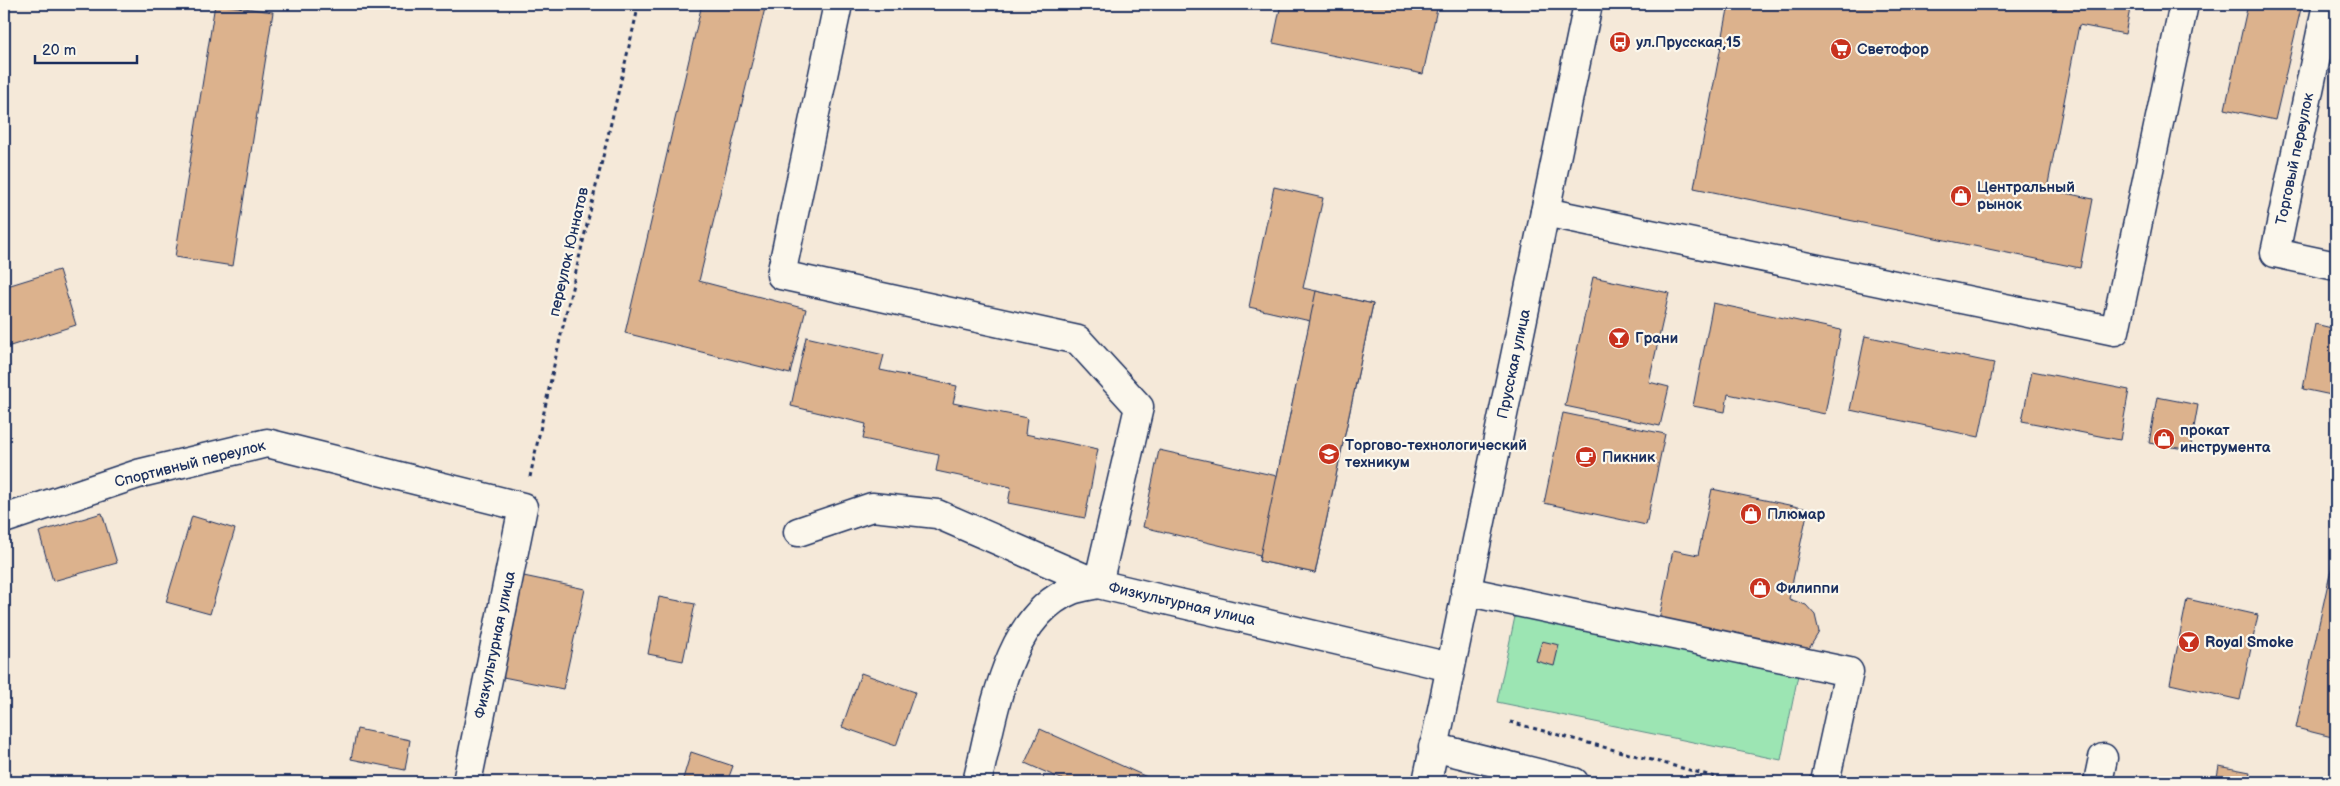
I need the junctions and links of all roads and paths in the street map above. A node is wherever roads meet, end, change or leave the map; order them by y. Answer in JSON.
{"nodes":[{"id":1,"x":639,"y":4,"type":"edge"},
{"id":2,"x":838,"y":4,"type":"edge"},
{"id":3,"x":1588,"y":4,"type":"edge"},
{"id":4,"x":2184,"y":4,"type":"edge"},
{"id":5,"x":2327,"y":4,"type":"edge"},
{"id":6,"x":1545,"y":212,"type":"junction"},
{"id":7,"x":2336,"y":266,"type":"edge"},
{"id":8,"x":524,"y":507,"type":"junction"},
{"id":9,"x":4,"y":519,"type":"edge"},
{"id":10,"x":798,"y":532,"type":"dead end"},
{"id":11,"x":1098,"y":584,"type":"junction"},
{"id":12,"x":1466,"y":591,"type":"junction"},
{"id":13,"x":1450,"y":667,"type":"junction"},
{"id":14,"x":1510,"y":722,"type":"dead end"},
{"id":15,"x":1433,"y":748,"type":"junction"},
{"id":16,"x":467,"y":782,"type":"edge"},
{"id":17,"x":977,"y":782,"type":"edge"},
{"id":18,"x":1427,"y":782,"type":"edge"},
{"id":19,"x":1574,"y":782,"type":"edge"},
{"id":20,"x":1734,"y":782,"type":"edge"},
{"id":21,"x":1825,"y":782,"type":"edge"}],
"edges":[{"from":1,"to":8,"type":"path","name":"переулок Юннатов"},
{"from":2,"to":11,"type":"street"},
{"from":3,"to":6,"type":"street","name":"Прусская улица"},
{"from":4,"to":6,"type":"street"},
{"from":5,"to":7,"type":"street","name":"Торговый переулок"},
{"from":6,"to":12,"type":"street","name":"Прусская улица"},
{"from":8,"to":9,"type":"street","name":"Спортивный переулок"},
{"from":8,"to":16,"type":"street","name":"Физкультурная улица"},
{"from":10,"to":11,"type":"street"},
{"from":11,"to":13,"type":"street","name":"Физкультурная улица"},
{"from":11,"to":17,"type":"street","name":"Физкультурная улица"},
{"from":12,"to":13,"type":"street","name":"Прусская улица"},
{"from":12,"to":21,"type":"street"},
{"from":13,"to":15,"type":"street","name":"Прусская улица"},
{"from":14,"to":20,"type":"path"},
{"from":15,"to":18,"type":"street","name":"Прусская улица"},
{"from":15,"to":19,"type":"street"}]}
